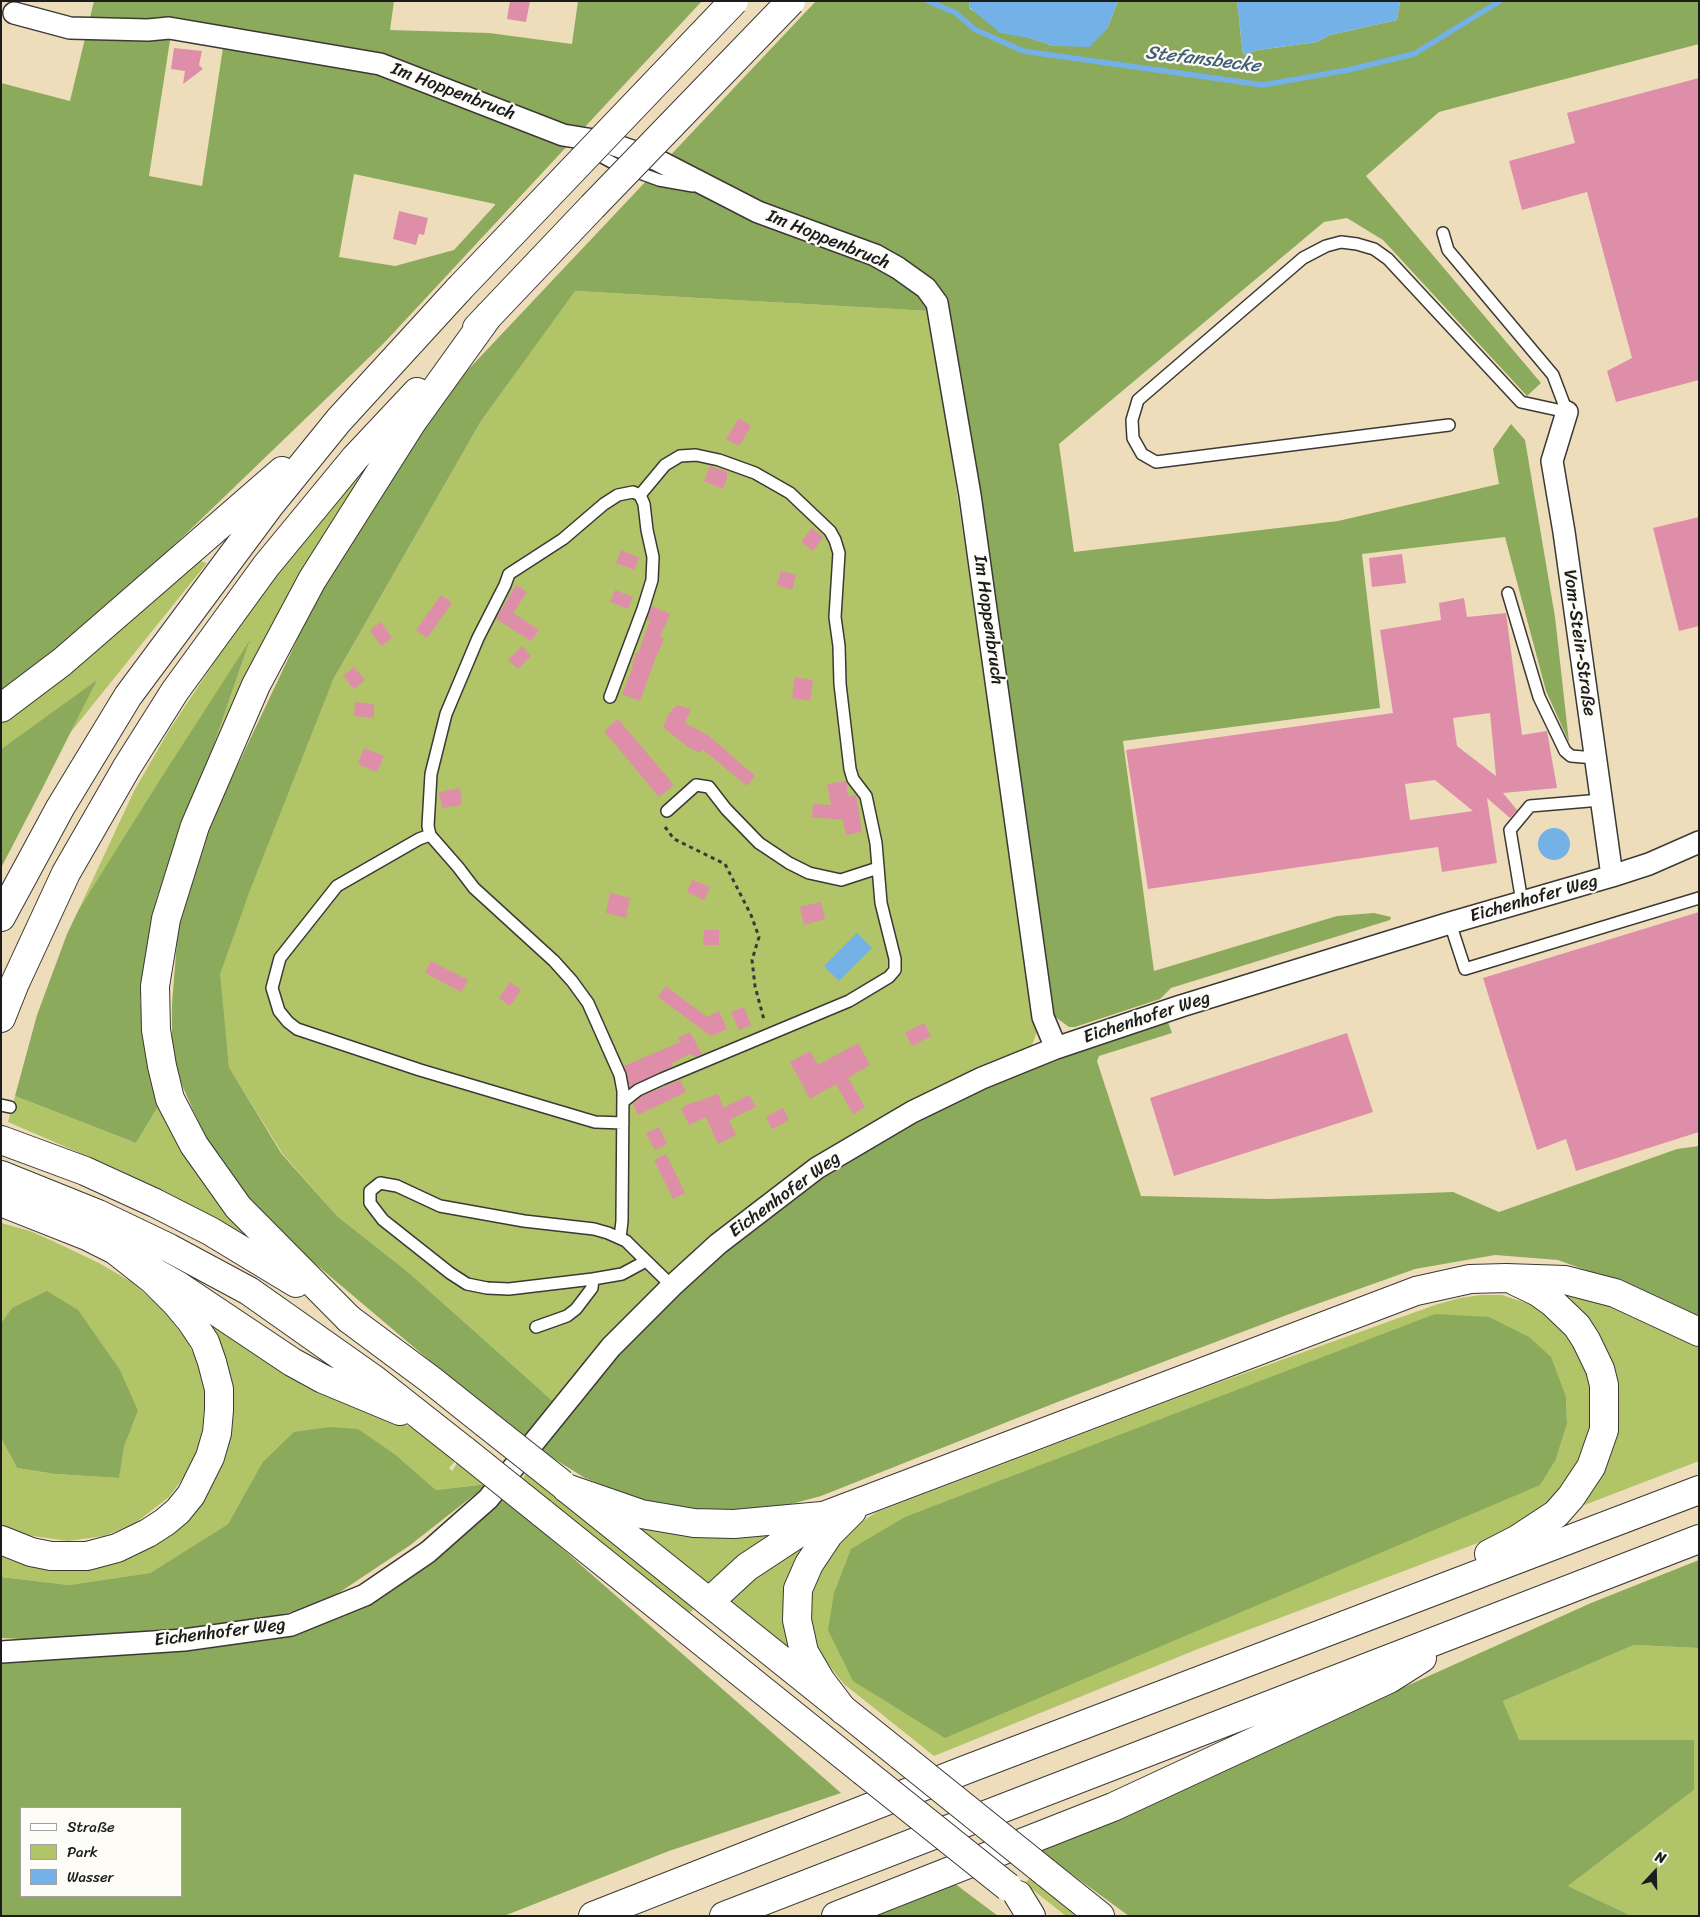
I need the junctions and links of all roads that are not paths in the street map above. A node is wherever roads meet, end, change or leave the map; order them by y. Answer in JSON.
{"nodes":[{"id":1,"x":734,"y":1,"type":"edge"},
{"id":2,"x":791,"y":1,"type":"edge"},
{"id":3,"x":14,"y":14,"type":"dead end"},
{"id":4,"x":1443,"y":233,"type":"dead end"},
{"id":5,"x":489,"y":315,"type":"junction"},
{"id":6,"x":1567,"y":412,"type":"junction"},
{"id":7,"x":340,"y":420,"type":"junction"},
{"id":8,"x":1449,"y":425,"type":"dead end"},
{"id":9,"x":640,"y":496,"type":"junction"},
{"id":10,"x":1508,"y":594,"type":"dead end"},
{"id":11,"x":610,"y":697,"type":"dead end"},
{"id":12,"x":1,"y":708,"type":"edge"},
{"id":13,"x":1595,"y":758,"type":"junction"},
{"id":14,"x":1601,"y":800,"type":"junction"},
{"id":15,"x":667,"y":811,"type":"dead end"},
{"id":16,"x":430,"y":835,"type":"junction"},
{"id":17,"x":1699,"y":842,"type":"edge"},
{"id":18,"x":878,"y":868,"type":"junction"},
{"id":19,"x":1612,"y":876,"type":"junction"},
{"id":20,"x":1699,"y":898,"type":"edge"},
{"id":21,"x":1522,"y":902,"type":"junction"},
{"id":22,"x":1,"y":917,"type":"edge"},
{"id":23,"x":1450,"y":923,"type":"junction"},
{"id":24,"x":1,"y":1018,"type":"edge"},
{"id":25,"x":1056,"y":1048,"type":"junction"},
{"id":26,"x":624,"y":1101,"type":"junction"},
{"id":27,"x":623,"y":1122,"type":"junction"},
{"id":28,"x":1,"y":1140,"type":"edge"},
{"id":29,"x":5,"y":1185,"type":"edge"},
{"id":30,"x":620,"y":1238,"type":"junction"},
{"id":31,"x":115,"y":1250,"type":"junction"},
{"id":32,"x":646,"y":1260,"type":"junction"},
{"id":33,"x":1506,"y":1278,"type":"junction"},
{"id":34,"x":594,"y":1279,"type":"junction"},
{"id":35,"x":672,"y":1286,"type":"junction"},
{"id":36,"x":349,"y":1319,"type":"junction"},
{"id":37,"x":536,"y":1327,"type":"dead end"},
{"id":38,"x":1699,"y":1332,"type":"edge"},
{"id":39,"x":431,"y":1424,"type":"junction"},
{"id":40,"x":564,"y":1486,"type":"junction"},
{"id":41,"x":1699,"y":1490,"type":"edge"},
{"id":42,"x":860,"y":1503,"type":"junction"},
{"id":43,"x":826,"y":1515,"type":"junction"},
{"id":44,"x":1699,"y":1539,"type":"edge"},
{"id":45,"x":1,"y":1540,"type":"edge"},
{"id":46,"x":709,"y":1602,"type":"junction"},
{"id":47,"x":1362,"y":1618,"type":"junction"},
{"id":48,"x":1479,"y":1623,"type":"junction"},
{"id":49,"x":695,"y":1636,"type":"junction"},
{"id":50,"x":1,"y":1652,"type":"edge"},
{"id":51,"x":843,"y":1710,"type":"junction"},
{"id":52,"x":1019,"y":1899,"type":"edge"},
{"id":53,"x":594,"y":1916,"type":"edge"},
{"id":54,"x":724,"y":1916,"type":"edge"},
{"id":55,"x":836,"y":1916,"type":"edge"},
{"id":56,"x":1047,"y":1916,"type":"edge"},
{"id":57,"x":1100,"y":1916,"type":"edge"}],
"edges":[{"from":1,"to":7,"type":"main road","bridge":true},
{"from":2,"to":5,"type":"main road","bridge":true},
{"from":3,"to":25,"type":"street","name":"Im Hoppenbruch"},
{"from":4,"to":6,"type":"lane"},
{"from":5,"to":24,"type":"main road"},
{"from":5,"to":36,"type":"main road"},
{"from":6,"to":8,"type":"lane"},
{"from":6,"to":13,"type":"street","name":"Vom-Stein-Straße"},
{"from":7,"to":12,"type":"main road"},
{"from":7,"to":22,"type":"main road"},
{"from":9,"to":11,"type":"lane"},
{"from":9,"to":16,"type":"lane"},
{"from":9,"to":18,"type":"lane"},
{"from":10,"to":13,"type":"lane"},
{"from":13,"to":14,"type":"street","name":"Vom-Stein-Straße"},
{"from":14,"to":19,"type":"street","name":"Vom-Stein-Straße"},
{"from":14,"to":21,"type":"lane"},
{"from":15,"to":18,"type":"lane"},
{"from":16,"to":26,"type":"lane"},
{"from":16,"to":27,"type":"lane"},
{"from":17,"to":19,"type":"street","name":"Eichenhofer Weg"},
{"from":18,"to":26,"type":"lane"},
{"from":19,"to":21,"type":"street","name":"Eichenhofer Weg"},
{"from":20,"to":23,"type":"lane"},
{"from":21,"to":23,"type":"street","name":"Eichenhofer Weg"},
{"from":23,"to":25,"type":"street","name":"Eichenhofer Weg"},
{"from":25,"to":35,"type":"street","name":"Eichenhofer Weg"},
{"from":26,"to":27,"type":"lane"},
{"from":27,"to":30,"type":"lane"},
{"from":28,"to":36,"type":"main road"},
{"from":29,"to":31,"type":"main road"},
{"from":29,"to":39,"type":"main road"},
{"from":30,"to":32,"type":"lane"},
{"from":30,"to":34,"type":"lane"},
{"from":31,"to":39,"type":"main road"},
{"from":31,"to":45,"type":"main road"},
{"from":32,"to":34,"type":"lane"},
{"from":32,"to":35,"type":"lane"},
{"from":33,"to":38,"type":"main road"},
{"from":33,"to":42,"type":"main road"},
{"from":33,"to":47,"type":"main road"},
{"from":34,"to":37,"type":"lane"},
{"from":35,"to":50,"type":"street","name":"Eichenhofer Weg"},
{"from":36,"to":40,"type":"main road","bridge":true},
{"from":39,"to":49,"type":"main road","bridge":true},
{"from":40,"to":43,"type":"main road"},
{"from":40,"to":46,"type":"main road"},
{"from":41,"to":47,"type":"main road"},
{"from":42,"to":43,"type":"main road"},
{"from":42,"to":51,"type":"main road"},
{"from":43,"to":46,"type":"main road"},
{"from":44,"to":48,"type":"main road"},
{"from":46,"to":49,"type":"main road"},
{"from":46,"to":51,"type":"main road"},
{"from":47,"to":53,"type":"main road"},
{"from":48,"to":54,"type":"main road"},
{"from":48,"to":55,"type":"main road"},
{"from":49,"to":52,"type":"main road","bridge":true},
{"from":51,"to":57,"type":"main road","bridge":true},
{"from":52,"to":56,"type":"main road"}]}
